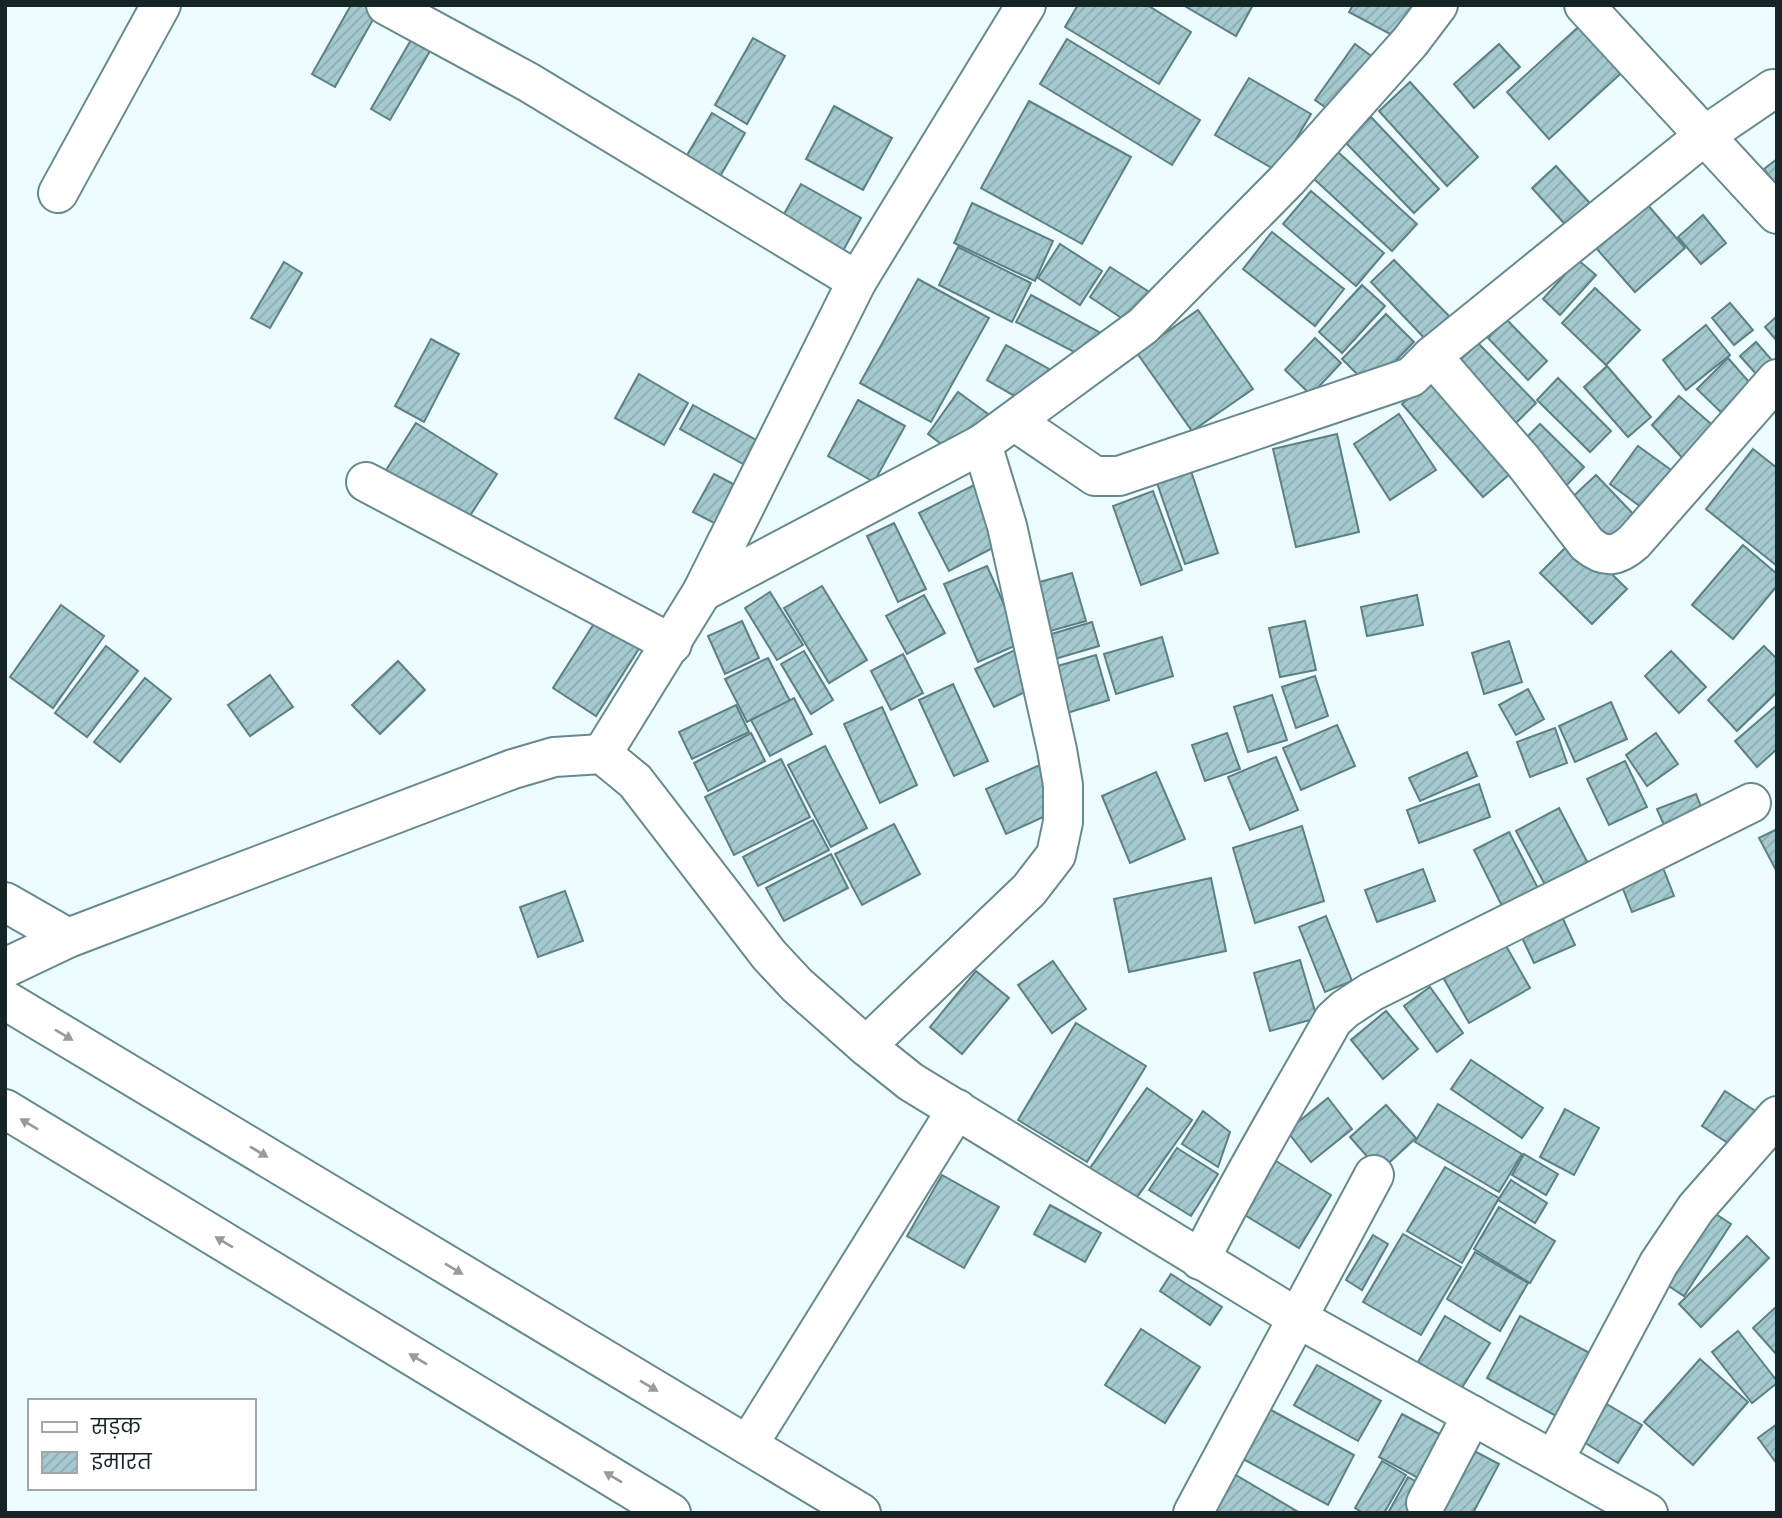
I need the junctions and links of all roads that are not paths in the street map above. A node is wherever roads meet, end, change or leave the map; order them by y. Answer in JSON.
{"nodes":[{"id":1,"x":161,"y":5,"type":"edge"},
{"id":2,"x":386,"y":5,"type":"edge"},
{"id":3,"x":1026,"y":5,"type":"edge"},
{"id":4,"x":1438,"y":5,"type":"edge"},
{"id":5,"x":1584,"y":5,"type":"edge"},
{"id":6,"x":1773,"y":89,"type":"dead end"},
{"id":7,"x":1704,"y":136,"type":"junction"},
{"id":8,"x":58,"y":193,"type":"dead end"},
{"id":9,"x":1777,"y":214,"type":"edge"},
{"id":10,"x":857,"y":281,"type":"junction"},
{"id":11,"x":1432,"y":356,"type":"junction"},
{"id":12,"x":1777,"y":379,"type":"edge"},
{"id":13,"x":1014,"y":421,"type":"junction"},
{"id":14,"x":982,"y":444,"type":"junction"},
{"id":15,"x":366,"y":482,"type":"dead end"},
{"id":16,"x":702,"y":592,"type":"junction"},
{"id":17,"x":672,"y":644,"type":"junction"},
{"id":18,"x":602,"y":754,"type":"junction"},
{"id":19,"x":1751,"y":803,"type":"dead end"},
{"id":20,"x":5,"y":902,"type":"edge"},
{"id":21,"x":68,"y":938,"type":"junction"},
{"id":22,"x":5,"y":968,"type":"edge"},
{"id":23,"x":5,"y":1000,"type":"edge"},
{"id":24,"x":866,"y":1046,"type":"junction"},
{"id":25,"x":5,"y":1109,"type":"edge"},
{"id":26,"x":957,"y":1109,"type":"junction"},
{"id":27,"x":1777,"y":1116,"type":"edge"},
{"id":28,"x":1374,"y":1175,"type":"dead end"},
{"id":29,"x":1200,"y":1259,"type":"junction"},
{"id":30,"x":1299,"y":1319,"type":"junction"},
{"id":31,"x":1472,"y":1415,"type":"junction"},
{"id":32,"x":748,"y":1445,"type":"junction"},
{"id":33,"x":1554,"y":1460,"type":"junction"},
{"id":34,"x":1426,"y":1503,"type":"dead end"},
{"id":35,"x":671,"y":1513,"type":"edge"},
{"id":36,"x":861,"y":1513,"type":"edge"},
{"id":37,"x":1194,"y":1513,"type":"edge"},
{"id":38,"x":1648,"y":1513,"type":"edge"}],
"edges":[{"from":1,"to":8,"type":"street"},
{"from":2,"to":10,"type":"street"},
{"from":3,"to":10,"type":"street"},
{"from":4,"to":13,"type":"street"},
{"from":5,"to":7,"type":"street"},
{"from":6,"to":7,"type":"street"},
{"from":7,"to":9,"type":"street"},
{"from":7,"to":11,"type":"street"},
{"from":10,"to":16,"type":"street"},
{"from":11,"to":12,"type":"street"},
{"from":11,"to":13,"type":"street"},
{"from":13,"to":14,"type":"street"},
{"from":14,"to":16,"type":"street"},
{"from":14,"to":24,"type":"street"},
{"from":15,"to":17,"type":"street"},
{"from":16,"to":17,"type":"street"},
{"from":17,"to":18,"type":"street"},
{"from":18,"to":21,"type":"street"},
{"from":18,"to":24,"type":"street"},
{"from":19,"to":29,"type":"street"},
{"from":20,"to":21,"type":"street"},
{"from":21,"to":22,"type":"street"},
{"from":23,"to":32,"type":"street","one_way":true},
{"from":24,"to":26,"type":"street"},
{"from":35,"to":25,"type":"street","one_way":true},
{"from":26,"to":29,"type":"street"},
{"from":26,"to":32,"type":"street"},
{"from":27,"to":33,"type":"street"},
{"from":28,"to":30,"type":"street"},
{"from":29,"to":30,"type":"street"},
{"from":30,"to":31,"type":"street"},
{"from":30,"to":37,"type":"street"},
{"from":31,"to":33,"type":"street"},
{"from":31,"to":34,"type":"street"},
{"from":32,"to":36,"type":"street"},
{"from":33,"to":38,"type":"street"}]}
